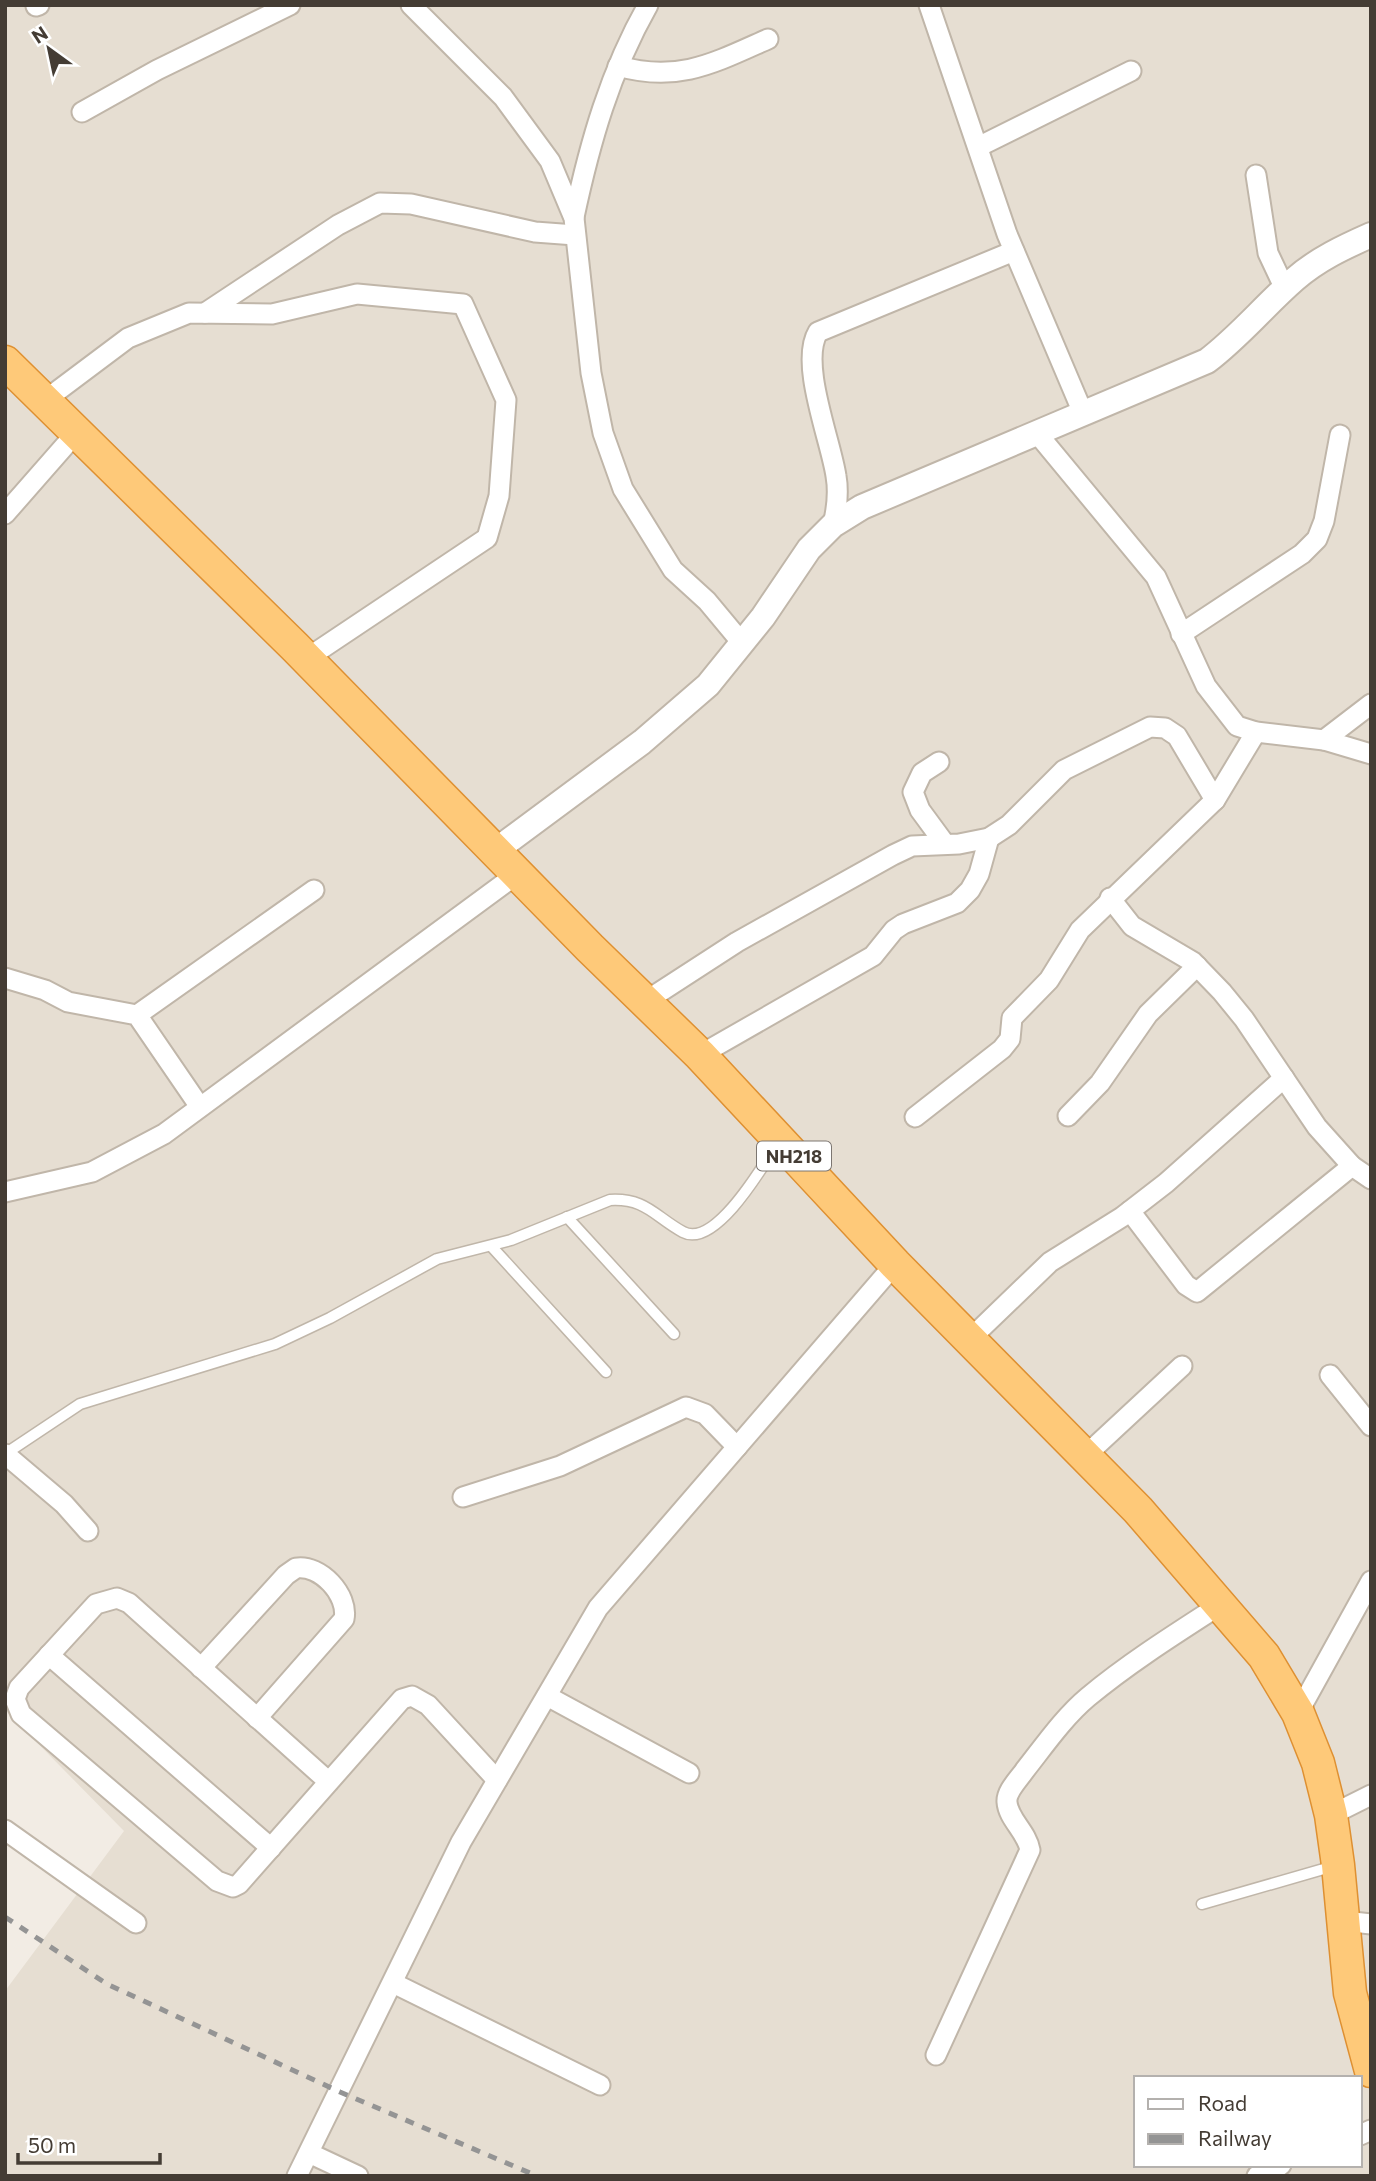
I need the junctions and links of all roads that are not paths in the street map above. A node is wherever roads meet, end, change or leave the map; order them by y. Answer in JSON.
{"nodes":[{"id":1,"x":290,"y":5,"type":"edge"},
{"id":2,"x":411,"y":5,"type":"edge"},
{"id":3,"x":648,"y":5,"type":"edge"},
{"id":4,"x":929,"y":5,"type":"edge"},
{"id":5,"x":768,"y":39,"type":"dead end"},
{"id":6,"x":618,"y":66,"type":"junction"},
{"id":7,"x":1131,"y":71,"type":"dead end"},
{"id":8,"x":82,"y":112,"type":"dead end"},
{"id":9,"x":978,"y":147,"type":"junction"},
{"id":10,"x":1255,"y":176,"type":"dead end"},
{"id":11,"x":575,"y":227,"type":"junction"},
{"id":12,"x":1371,"y":235,"type":"edge"},
{"id":13,"x":1014,"y":251,"type":"junction"},
{"id":14,"x":1285,"y":289,"type":"junction"},
{"id":15,"x":205,"y":313,"type":"junction"},
{"id":16,"x":5,"y":362,"type":"edge"},
{"id":17,"x":44,"y":401,"type":"junction"},
{"id":18,"x":1083,"y":413,"type":"junction"},
{"id":19,"x":1036,"y":432,"type":"junction"},
{"id":20,"x":76,"y":433,"type":"junction"},
{"id":21,"x":1340,"y":435,"type":"dead end"},
{"id":22,"x":5,"y":514,"type":"edge"},
{"id":23,"x":834,"y":525,"type":"junction"},
{"id":24,"x":1181,"y":634,"type":"junction"},
{"id":25,"x":742,"y":643,"type":"junction"},
{"id":26,"x":306,"y":659,"type":"junction"},
{"id":27,"x":1371,"y":704,"type":"edge"},
{"id":28,"x":1256,"y":732,"type":"junction"},
{"id":29,"x":1324,"y":740,"type":"junction"},
{"id":30,"x":1371,"y":754,"type":"edge"},
{"id":31,"x":939,"y":762,"type":"dead end"},
{"id":32,"x":1215,"y":800,"type":"junction"},
{"id":33,"x":989,"y":838,"type":"junction"},
{"id":34,"x":945,"y":844,"type":"junction"},
{"id":35,"x":495,"y":851,"type":"junction"},
{"id":36,"x":517,"y":874,"type":"junction"},
{"id":37,"x":314,"y":890,"type":"dead end"},
{"id":38,"x":1110,"y":898,"type":"junction"},
{"id":39,"x":1197,"y":966,"type":"junction"},
{"id":40,"x":5,"y":978,"type":"edge"},
{"id":41,"x":646,"y":1001,"type":"junction"},
{"id":42,"x":138,"y":1015,"type":"junction"},
{"id":43,"x":700,"y":1055,"type":"junction"},
{"id":44,"x":1284,"y":1078,"type":"junction"},
{"id":45,"x":200,"y":1107,"type":"junction"},
{"id":46,"x":1068,"y":1116,"type":"dead end"},
{"id":47,"x":915,"y":1117,"type":"dead end"},
{"id":48,"x":779,"y":1140,"type":"junction"},
{"id":49,"x":1352,"y":1167,"type":"junction"},
{"id":50,"x":1371,"y":1179,"type":"edge"},
{"id":51,"x":5,"y":1192,"type":"edge"},
{"id":52,"x":1130,"y":1211,"type":"junction"},
{"id":53,"x":567,"y":1217,"type":"junction"},
{"id":54,"x":492,"y":1247,"type":"junction"},
{"id":55,"x":895,"y":1264,"type":"junction"},
{"id":56,"x":674,"y":1335,"type":"dead end"},
{"id":57,"x":970,"y":1339,"type":"junction"},
{"id":58,"x":1182,"y":1366,"type":"dead end"},
{"id":59,"x":606,"y":1371,"type":"dead end"},
{"id":60,"x":1330,"y":1375,"type":"dead end"},
{"id":61,"x":1371,"y":1426,"type":"edge"},
{"id":62,"x":737,"y":1447,"type":"junction"},
{"id":63,"x":5,"y":1454,"type":"edge"},
{"id":64,"x":1085,"y":1456,"type":"junction"},
{"id":65,"x":463,"y":1497,"type":"dead end"},
{"id":66,"x":88,"y":1531,"type":"dead end"},
{"id":67,"x":1371,"y":1581,"type":"edge"},
{"id":68,"x":1220,"y":1605,"type":"junction"},
{"id":69,"x":49,"y":1655,"type":"junction"},
{"id":70,"x":201,"y":1668,"type":"junction"},
{"id":71,"x":547,"y":1696,"type":"junction"},
{"id":72,"x":1298,"y":1713,"type":"junction"},
{"id":73,"x":257,"y":1718,"type":"junction"},
{"id":74,"x":689,"y":1773,"type":"dead end"},
{"id":75,"x":497,"y":1780,"type":"junction"},
{"id":76,"x":329,"y":1782,"type":"junction"},
{"id":77,"x":1371,"y":1795,"type":"edge"},
{"id":78,"x":1331,"y":1815,"type":"junction"},
{"id":79,"x":5,"y":1830,"type":"edge"},
{"id":80,"x":271,"y":1848,"type":"junction"},
{"id":81,"x":1338,"y":1865,"type":"junction"},
{"id":82,"x":1202,"y":1905,"type":"dead end"},
{"id":83,"x":136,"y":1923,"type":"dead end"},
{"id":84,"x":1357,"y":1923,"type":"edge"},
{"id":85,"x":393,"y":1983,"type":"junction"},
{"id":86,"x":936,"y":2055,"type":"dead end"},
{"id":87,"x":1371,"y":2071,"type":"edge"},
{"id":88,"x":600,"y":2085,"type":"dead end"},
{"id":89,"x":309,"y":2154,"type":"junction"},
{"id":90,"x":1277,"y":2167,"type":"edge"},
{"id":91,"x":298,"y":2176,"type":"edge"},
{"id":92,"x":358,"y":2176,"type":"edge"},
{"id":93,"x":1257,"y":2176,"type":"edge"}],
"edges":[{"from":1,"to":8,"type":"street"},
{"from":2,"to":11,"type":"street"},
{"from":3,"to":6,"type":"street"},
{"from":4,"to":9,"type":"street"},
{"from":5,"to":6,"type":"street"},
{"from":6,"to":11,"type":"street"},
{"from":7,"to":9,"type":"street"},
{"from":9,"to":13,"type":"street"},
{"from":10,"to":14,"type":"street"},
{"from":11,"to":15,"type":"street"},
{"from":11,"to":25,"type":"street"},
{"from":12,"to":14,"type":"street"},
{"from":13,"to":18,"type":"street"},
{"from":13,"to":23,"type":"street"},
{"from":14,"to":18,"type":"street"},
{"from":15,"to":17,"type":"street"},
{"from":15,"to":26,"type":"street"},
{"from":16,"to":17,"type":"highway","number":"NH218"},
{"from":17,"to":20,"type":"highway","number":"NH218"},
{"from":18,"to":19,"type":"street"},
{"from":19,"to":23,"type":"street"},
{"from":19,"to":24,"type":"street"},
{"from":20,"to":22,"type":"street"},
{"from":20,"to":26,"type":"highway","number":"NH218"},
{"from":21,"to":24,"type":"street"},
{"from":23,"to":25,"type":"street"},
{"from":24,"to":28,"type":"street"},
{"from":25,"to":35,"type":"street"},
{"from":26,"to":35,"type":"highway","number":"NH218"},
{"from":27,"to":29,"type":"street"},
{"from":28,"to":29,"type":"street"},
{"from":28,"to":32,"type":"street"},
{"from":29,"to":30,"type":"street"},
{"from":31,"to":34,"type":"street"},
{"from":32,"to":33,"type":"street"},
{"from":32,"to":38,"type":"street"},
{"from":33,"to":34,"type":"street"},
{"from":33,"to":43,"type":"street"},
{"from":34,"to":41,"type":"street"},
{"from":35,"to":36,"type":"highway","number":"NH218"},
{"from":36,"to":41,"type":"highway","number":"NH218"},
{"from":36,"to":45,"type":"street"},
{"from":37,"to":42,"type":"street"},
{"from":38,"to":39,"type":"street"},
{"from":38,"to":47,"type":"street"},
{"from":39,"to":44,"type":"street"},
{"from":39,"to":46,"type":"street"},
{"from":40,"to":42,"type":"street"},
{"from":41,"to":43,"type":"highway","number":"NH218"},
{"from":42,"to":45,"type":"street"},
{"from":43,"to":48,"type":"highway","number":"NH218"},
{"from":44,"to":49,"type":"street"},
{"from":44,"to":52,"type":"street"},
{"from":45,"to":51,"type":"street"},
{"from":48,"to":53,"type":"lane"},
{"from":48,"to":55,"type":"highway","number":"NH218"},
{"from":49,"to":50,"type":"street"},
{"from":49,"to":52,"type":"street"},
{"from":52,"to":57,"type":"street"},
{"from":53,"to":54,"type":"lane"},
{"from":53,"to":56,"type":"lane"},
{"from":54,"to":59,"type":"lane"},
{"from":54,"to":63,"type":"lane"},
{"from":55,"to":57,"type":"highway","number":"NH218"},
{"from":55,"to":62,"type":"street"},
{"from":57,"to":64,"type":"highway","number":"NH218"},
{"from":58,"to":64,"type":"street"},
{"from":60,"to":61,"type":"street"},
{"from":62,"to":65,"type":"street"},
{"from":62,"to":71,"type":"street"},
{"from":63,"to":66,"type":"street"},
{"from":64,"to":68,"type":"highway","number":"NH218"},
{"from":67,"to":72,"type":"street"},
{"from":68,"to":72,"type":"highway","number":"NH218"},
{"from":68,"to":86,"type":"street"},
{"from":69,"to":70,"type":"street"},
{"from":69,"to":80,"type":"street"},
{"from":69,"to":80,"type":"street"},
{"from":70,"to":73,"type":"street"},
{"from":70,"to":73,"type":"street"},
{"from":71,"to":74,"type":"street"},
{"from":71,"to":75,"type":"street"},
{"from":72,"to":78,"type":"highway","number":"NH218"},
{"from":73,"to":76,"type":"street"},
{"from":75,"to":76,"type":"street"},
{"from":75,"to":85,"type":"street"},
{"from":76,"to":80,"type":"street"},
{"from":77,"to":78,"type":"street"},
{"from":78,"to":81,"type":"highway","number":"NH218"},
{"from":79,"to":83,"type":"street"},
{"from":81,"to":82,"type":"lane"},
{"from":81,"to":84,"type":"highway","number":"NH218"},
{"from":84,"to":87,"type":"highway","number":"NH218"},
{"from":85,"to":88,"type":"street"},
{"from":85,"to":89,"type":"street"},
{"from":89,"to":91,"type":"street"},
{"from":89,"to":92,"type":"street"},
{"from":90,"to":93,"type":"street"}]}
